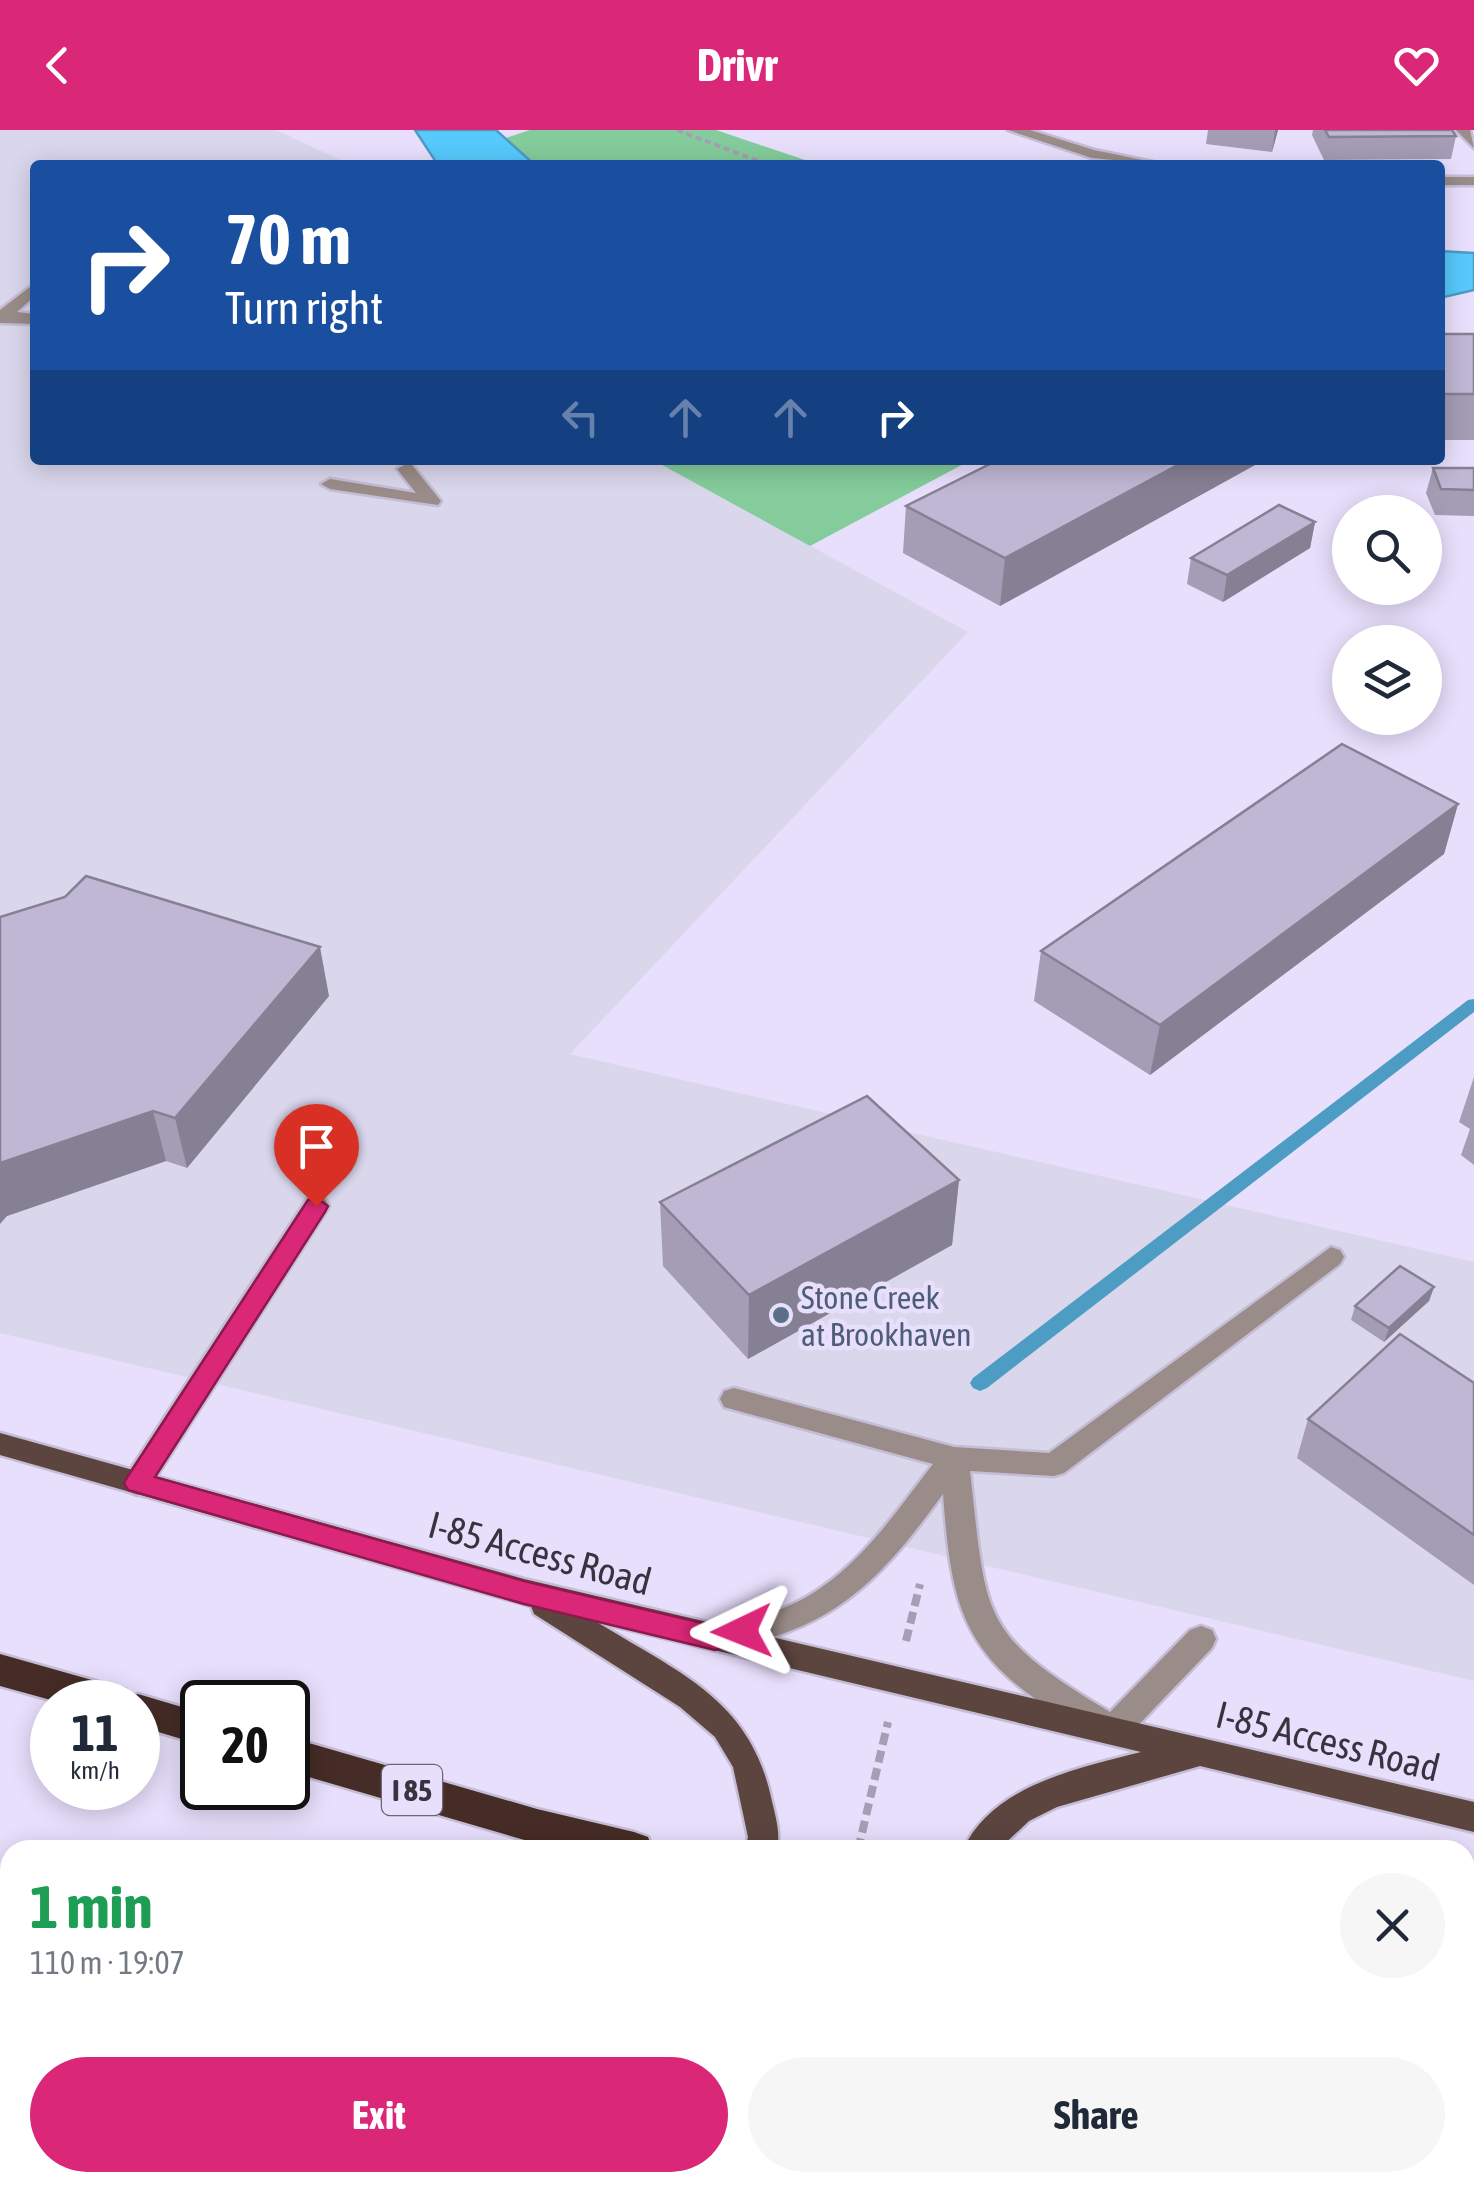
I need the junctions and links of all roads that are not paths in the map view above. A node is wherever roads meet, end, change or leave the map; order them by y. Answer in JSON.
{"nodes":[{"id":1,"x":1014,"y":130,"type":"edge"},
{"id":2,"x":1463,"y":130,"type":"edge"},
{"id":3,"x":1474,"y":144,"type":"edge"},
{"id":4,"x":1129,"y":160,"type":"edge"},
{"id":5,"x":1445,"y":180,"type":"edge"},
{"id":6,"x":1474,"y":180,"type":"edge"},
{"id":7,"x":30,"y":292,"type":"edge"},
{"id":8,"x":2,"y":317,"type":"edge"},
{"id":9,"x":30,"y":319,"type":"edge"},
{"id":10,"x":406,"y":468,"type":"dead end"},
{"id":11,"x":330,"y":484,"type":"dead end"},
{"id":12,"x":316,"y":1206,"type":"dead end"},
{"id":13,"x":1331,"y":1257,"type":"dead end"},
{"id":14,"x":734,"y":1399,"type":"dead end"},
{"id":15,"x":0,"y":1444,"type":"edge"},
{"id":16,"x":954,"y":1458,"type":"junction"},
{"id":17,"x":137,"y":1483,"type":"junction"},
{"id":18,"x":524,"y":1592,"type":"junction"},
{"id":19,"x":715,"y":1638,"type":"junction"},
{"id":20,"x":1201,"y":1639,"type":"dead end"},
{"id":21,"x":0,"y":1670,"type":"edge"},
{"id":22,"x":35,"y":1680,"type":"edge"},
{"id":23,"x":1114,"y":1730,"type":"junction"},
{"id":24,"x":1202,"y":1752,"type":"junction"},
{"id":25,"x":310,"y":1760,"type":"edge"},
{"id":26,"x":1474,"y":1817,"type":"edge"},
{"id":27,"x":592,"y":1840,"type":"edge"},
{"id":28,"x":763,"y":1840,"type":"edge"},
{"id":29,"x":985,"y":1840,"type":"edge"}],
"edges":[{"from":1,"to":4,"type":"street"},
{"from":2,"to":3,"type":"street"},
{"from":5,"to":6,"type":"street"},
{"from":7,"to":8,"type":"street"},
{"from":8,"to":9,"type":"street"},
{"from":10,"to":11,"type":"street"},
{"from":12,"to":17,"type":"street"},
{"from":13,"to":16,"type":"street"},
{"from":14,"to":16,"type":"street"},
{"from":15,"to":17,"type":"main road","name":"I-85 Access Road"},
{"from":16,"to":19,"type":"street"},
{"from":16,"to":23,"type":"street"},
{"from":17,"to":18,"type":"main road","name":"I-85 Access Road"},
{"from":18,"to":19,"type":"main road","name":"I-85 Access Road"},
{"from":18,"to":28,"type":"main road"},
{"from":19,"to":23,"type":"main road","name":"I-85 Access Road"},
{"from":20,"to":23,"type":"street"},
{"from":21,"to":22,"type":"highway"},
{"from":23,"to":24,"type":"main road","name":"I-85 Access Road"},
{"from":24,"to":26,"type":"main road","name":"I-85 Access Road"},
{"from":24,"to":29,"type":"main road"},
{"from":25,"to":27,"type":"highway","number":"I 85"}]}
